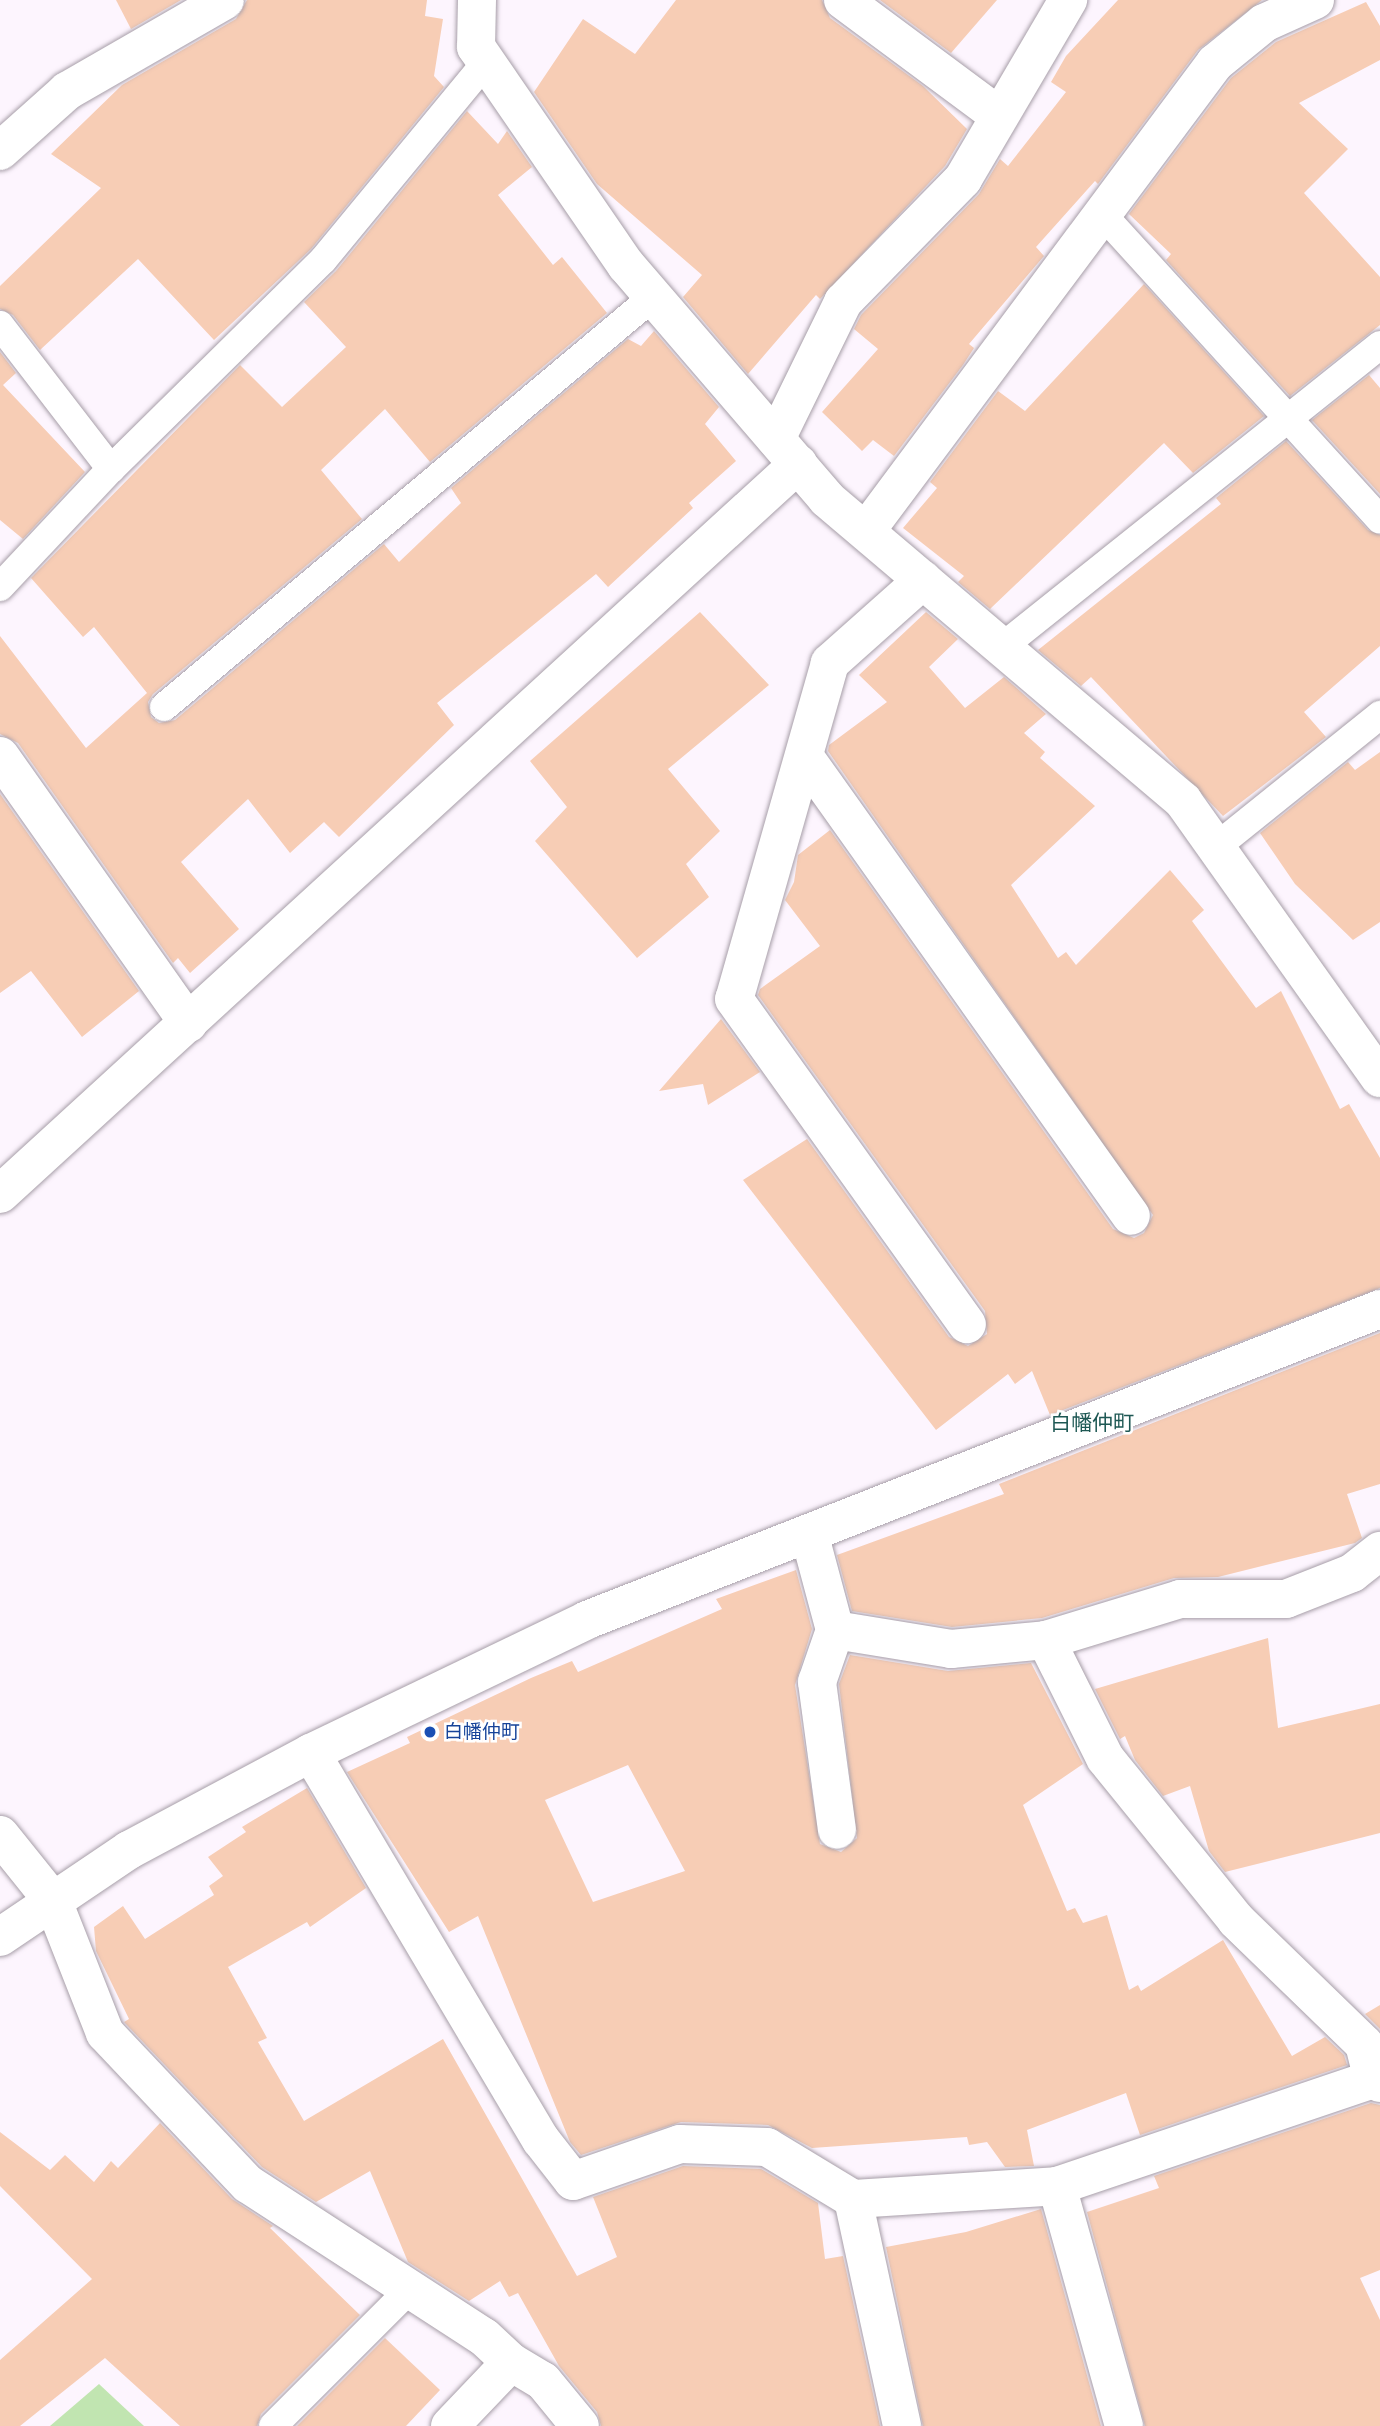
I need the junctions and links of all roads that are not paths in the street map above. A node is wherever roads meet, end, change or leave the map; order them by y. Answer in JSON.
{"nodes":[{"id":1,"x":225,"y":0,"type":"edge"},
{"id":2,"x":477,"y":0,"type":"edge"},
{"id":3,"x":843,"y":0,"type":"edge"},
{"id":4,"x":1068,"y":0,"type":"edge"},
{"id":5,"x":1315,"y":0,"type":"edge"},
{"id":6,"x":486,"y":62,"type":"junction"},
{"id":7,"x":998,"y":115,"type":"junction"},
{"id":8,"x":0,"y":151,"type":"edge"},
{"id":9,"x":1102,"y":214,"type":"junction"},
{"id":10,"x":654,"y":296,"type":"junction"},
{"id":11,"x":0,"y":325,"type":"edge"},
{"id":12,"x":1380,"y":345,"type":"edge"},
{"id":13,"x":1288,"y":419,"type":"junction"},
{"id":14,"x":787,"y":451,"type":"junction"},
{"id":15,"x":111,"y":469,"type":"junction"},
{"id":16,"x":1380,"y":519,"type":"edge"},
{"id":17,"x":866,"y":531,"type":"junction"},
{"id":18,"x":923,"y":580,"type":"junction"},
{"id":19,"x":0,"y":587,"type":"edge"},
{"id":20,"x":1002,"y":647,"type":"junction"},
{"id":21,"x":164,"y":707,"type":"dead end"},
{"id":22,"x":1380,"y":715,"type":"edge"},
{"id":23,"x":0,"y":756,"type":"edge"},
{"id":24,"x":804,"y":756,"type":"junction"},
{"id":25,"x":1216,"y":847,"type":"junction"},
{"id":26,"x":188,"y":1023,"type":"junction"},
{"id":27,"x":1375,"y":1061,"type":"edge"},
{"id":28,"x":0,"y":1194,"type":"edge"},
{"id":29,"x":1131,"y":1216,"type":"dead end"},
{"id":30,"x":1380,"y":1310,"type":"edge"},
{"id":31,"x":967,"y":1324,"type":"dead end"},
{"id":32,"x":809,"y":1533,"type":"junction"},
{"id":33,"x":1380,"y":1550,"type":"edge"},
{"id":34,"x":835,"y":1630,"type":"junction"},
{"id":35,"x":1046,"y":1640,"type":"junction"},
{"id":36,"x":311,"y":1754,"type":"junction"},
{"id":37,"x":836,"y":1830,"type":"dead end"},
{"id":38,"x":0,"y":1835,"type":"edge"},
{"id":39,"x":53,"y":1901,"type":"junction"},
{"id":40,"x":0,"y":1937,"type":"edge"},
{"id":41,"x":1377,"y":2081,"type":"edge"},
{"id":42,"x":1057,"y":2186,"type":"junction"},
{"id":43,"x":853,"y":2199,"type":"junction"},
{"id":44,"x":410,"y":2289,"type":"junction"},
{"id":45,"x":511,"y":2362,"type":"junction"},
{"id":46,"x":273,"y":2426,"type":"edge"},
{"id":47,"x":450,"y":2426,"type":"edge"},
{"id":48,"x":580,"y":2426,"type":"edge"},
{"id":49,"x":902,"y":2426,"type":"edge"},
{"id":50,"x":1124,"y":2426,"type":"edge"}],
"edges":[{"from":1,"to":8,"type":"street"},
{"from":2,"to":6,"type":"street"},
{"from":3,"to":7,"type":"street"},
{"from":4,"to":7,"type":"street"},
{"from":5,"to":9,"type":"street"},
{"from":6,"to":10,"type":"street"},
{"from":6,"to":15,"type":"lane"},
{"from":7,"to":14,"type":"street"},
{"from":9,"to":13,"type":"lane"},
{"from":9,"to":17,"type":"street"},
{"from":10,"to":14,"type":"street"},
{"from":10,"to":21,"type":"lane"},
{"from":11,"to":15,"type":"lane"},
{"from":12,"to":13,"type":"lane"},
{"from":13,"to":16,"type":"lane"},
{"from":13,"to":20,"type":"lane"},
{"from":14,"to":17,"type":"street"},
{"from":14,"to":26,"type":"street"},
{"from":15,"to":19,"type":"lane"},
{"from":17,"to":18,"type":"street"},
{"from":18,"to":20,"type":"street"},
{"from":18,"to":24,"type":"street"},
{"from":20,"to":25,"type":"street"},
{"from":22,"to":25,"type":"lane"},
{"from":23,"to":26,"type":"street"},
{"from":24,"to":29,"type":"street"},
{"from":24,"to":31,"type":"street"},
{"from":25,"to":27,"type":"street"},
{"from":26,"to":28,"type":"street"},
{"from":30,"to":32,"type":"street"},
{"from":32,"to":34,"type":"street"},
{"from":32,"to":36,"type":"street"},
{"from":33,"to":35,"type":"street"},
{"from":34,"to":35,"type":"street"},
{"from":34,"to":37,"type":"street"},
{"from":35,"to":41,"type":"street"},
{"from":36,"to":39,"type":"street"},
{"from":36,"to":43,"type":"street"},
{"from":38,"to":39,"type":"street"},
{"from":39,"to":40,"type":"street"},
{"from":39,"to":44,"type":"street"},
{"from":41,"to":42,"type":"street"},
{"from":42,"to":43,"type":"street"},
{"from":42,"to":50,"type":"street"},
{"from":43,"to":49,"type":"street"},
{"from":44,"to":45,"type":"street"},
{"from":44,"to":46,"type":"lane"},
{"from":45,"to":47,"type":"street"},
{"from":45,"to":48,"type":"street"}]}
